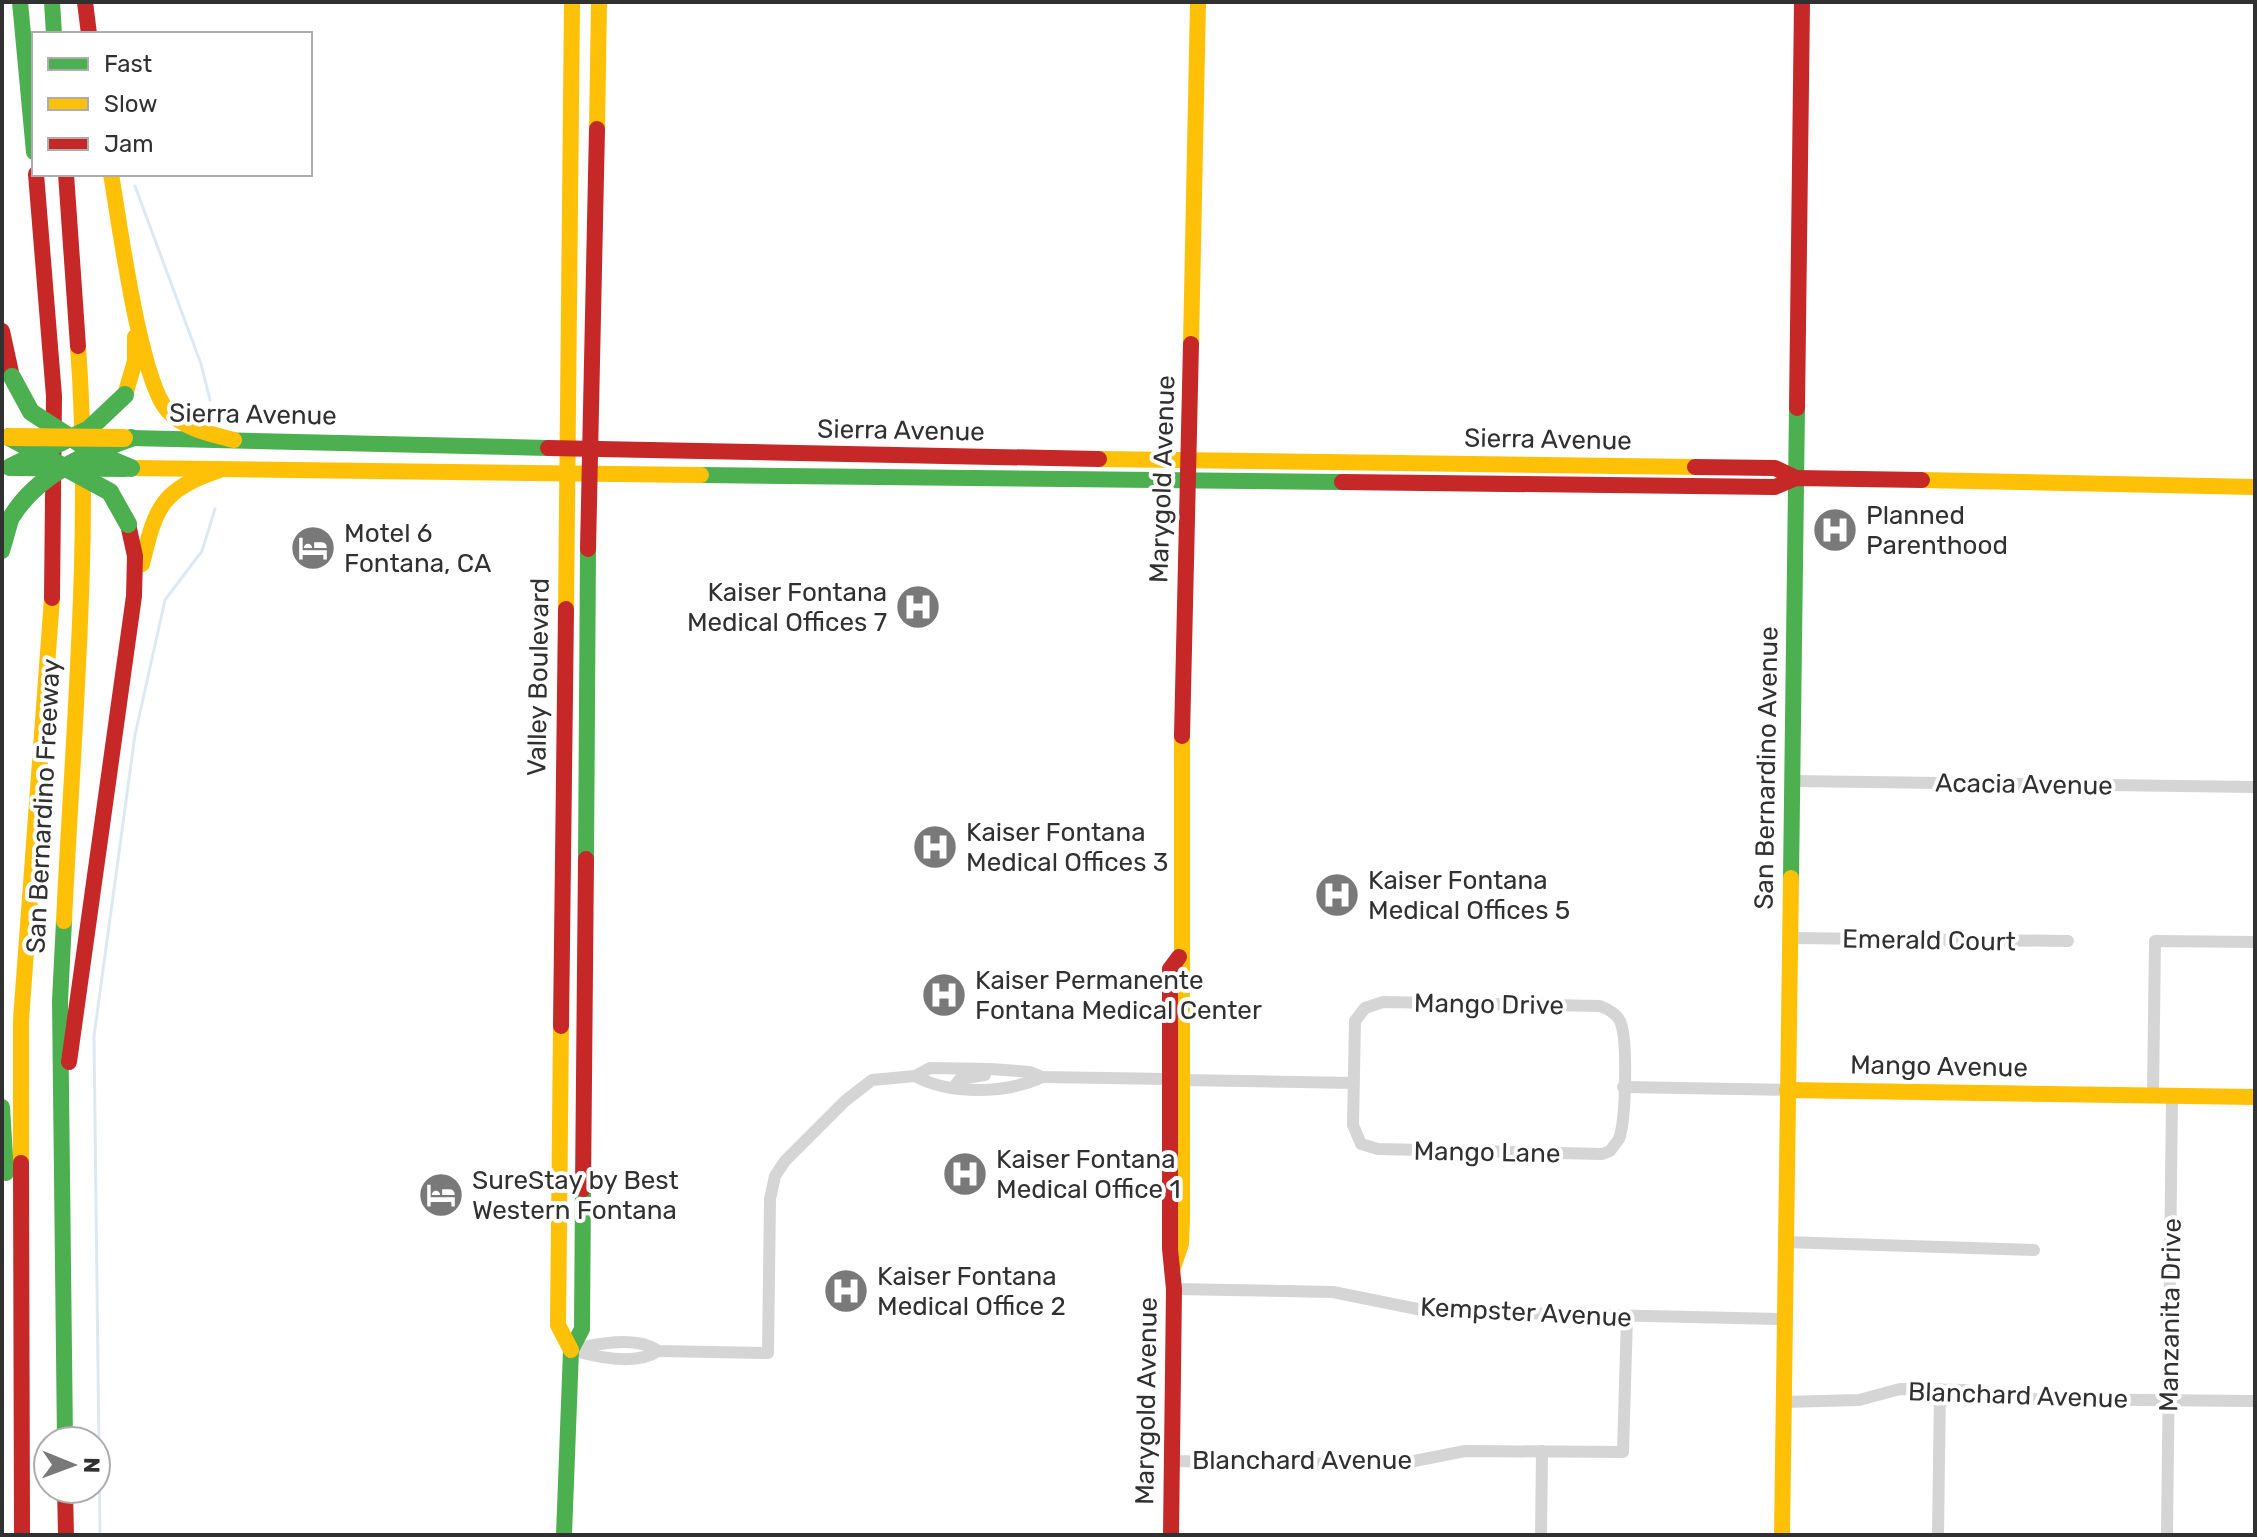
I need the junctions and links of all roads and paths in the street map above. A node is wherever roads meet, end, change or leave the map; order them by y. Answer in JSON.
{"nodes":[{"id":1,"x":20,"y":2,"type":"edge"},
{"id":2,"x":52,"y":2,"type":"edge"},
{"id":3,"x":85,"y":2,"type":"edge"},
{"id":4,"x":572,"y":2,"type":"edge"},
{"id":5,"x":599,"y":2,"type":"edge"},
{"id":6,"x":1198,"y":2,"type":"edge"},
{"id":7,"x":1802,"y":2,"type":"edge"},
{"id":8,"x":54,"y":32,"type":"edge"},
{"id":9,"x":89,"y":32,"type":"edge"},
{"id":10,"x":32,"y":131,"type":"edge"},
{"id":11,"x":36,"y":176,"type":"edge"},
{"id":12,"x":66,"y":176,"type":"edge"},
{"id":13,"x":111,"y":176,"type":"edge"},
{"id":14,"x":134,"y":309,"type":"junction"},
{"id":15,"x":2,"y":331,"type":"edge"},
{"id":16,"x":6,"y":437,"type":"edge"},
{"id":17,"x":70,"y":437,"type":"junction"},
{"id":18,"x":131,"y":438,"type":"junction"},
{"id":19,"x":234,"y":440,"type":"junction"},
{"id":20,"x":569,"y":447,"type":"junction"},
{"id":21,"x":590,"y":448,"type":"junction"},
{"id":22,"x":41,"y":452,"type":"junction"},
{"id":23,"x":93,"y":452,"type":"junction"},
{"id":24,"x":1190,"y":460,"type":"junction"},
{"id":25,"x":1564,"y":465,"type":"junction"},
{"id":26,"x":6,"y":467,"type":"edge"},
{"id":27,"x":70,"y":467,"type":"junction"},
{"id":28,"x":131,"y":468,"type":"junction"},
{"id":29,"x":220,"y":470,"type":"junction"},
{"id":30,"x":589,"y":472,"type":"junction"},
{"id":31,"x":568,"y":474,"type":"junction"},
{"id":32,"x":1796,"y":478,"type":"junction"},
{"id":33,"x":1189,"y":481,"type":"junction"},
{"id":34,"x":1456,"y":484,"type":"junction"},
{"id":35,"x":2255,"y":487,"type":"edge"},
{"id":36,"x":2,"y":551,"type":"edge"},
{"id":37,"x":134,"y":596,"type":"junction"},
{"id":38,"x":1792,"y":781,"type":"junction"},
{"id":39,"x":2255,"y":787,"type":"edge"},
{"id":40,"x":1790,"y":938,"type":"junction"},
{"id":41,"x":2068,"y":941,"type":"dead end"},
{"id":42,"x":2255,"y":942,"type":"edge"},
{"id":43,"x":561,"y":984,"type":"junction"},
{"id":44,"x":586,"y":1066,"type":"junction"},
{"id":45,"x":991,"y":1069,"type":"junction"},
{"id":46,"x":915,"y":1076,"type":"junction"},
{"id":47,"x":1042,"y":1077,"type":"junction"},
{"id":48,"x":1176,"y":1080,"type":"junction"},
{"id":49,"x":1353,"y":1083,"type":"junction"},
{"id":50,"x":1623,"y":1087,"type":"junction"},
{"id":51,"x":953,"y":1088,"type":"junction"},
{"id":52,"x":1787,"y":1090,"type":"junction"},
{"id":53,"x":59,"y":1094,"type":"junction"},
{"id":54,"x":2162,"y":1095,"type":"junction"},
{"id":55,"x":2255,"y":1097,"type":"edge"},
{"id":56,"x":2,"y":1107,"type":"edge"},
{"id":57,"x":1785,"y":1242,"type":"junction"},
{"id":58,"x":2034,"y":1250,"type":"dead end"},
{"id":59,"x":1173,"y":1267,"type":"junction"},
{"id":60,"x":1174,"y":1289,"type":"junction"},
{"id":61,"x":1627,"y":1317,"type":"junction"},
{"id":62,"x":1784,"y":1319,"type":"junction"},
{"id":63,"x":20,"y":1327,"type":"junction"},
{"id":64,"x":571,"y":1350,"type":"junction"},
{"id":65,"x":1940,"y":1389,"type":"junction"},
{"id":66,"x":2169,"y":1400,"type":"junction"},
{"id":67,"x":2255,"y":1401,"type":"edge"},
{"id":68,"x":1783,"y":1402,"type":"junction"},
{"id":69,"x":65,"y":1425,"type":"edge"},
{"id":70,"x":1542,"y":1451,"type":"junction"},
{"id":71,"x":1171,"y":1461,"type":"junction"},
{"id":72,"x":65,"y":1505,"type":"edge"},
{"id":73,"x":22,"y":1535,"type":"edge"},
{"id":74,"x":66,"y":1535,"type":"edge"},
{"id":75,"x":564,"y":1535,"type":"edge"},
{"id":76,"x":1171,"y":1535,"type":"edge"},
{"id":77,"x":1541,"y":1535,"type":"edge"},
{"id":78,"x":1782,"y":1535,"type":"edge"},
{"id":79,"x":1938,"y":1535,"type":"edge"},
{"id":80,"x":2167,"y":1535,"type":"edge"}],
"edges":[{"from":1,"to":10,"type":"main road"},
{"from":2,"to":8,"type":"main road"},
{"from":3,"to":9,"type":"main road"},
{"from":4,"to":20,"type":"main road","name":"Valley Boulevard"},
{"from":5,"to":21,"type":"main road","name":"Valley Boulevard"},
{"from":6,"to":24,"type":"main road","name":"Marygold Avenue"},
{"from":7,"to":32,"type":"main road","name":"San Bernardino Avenue"},
{"from":11,"to":63,"type":"main road","name":"San Bernardino Freeway"},
{"from":12,"to":53,"type":"main road","name":"San Bernardino Freeway"},
{"from":13,"to":14,"type":"main road"},
{"from":14,"to":17,"type":"main road","bridge":true},
{"from":14,"to":19,"type":"main road"},
{"from":15,"to":17,"type":"main road","bridge":true},
{"from":16,"to":17,"type":"main road","name":"Sierra Avenue","bridge":true},
{"from":16,"to":22,"type":"main road","bridge":true},
{"from":17,"to":18,"type":"main road","name":"Sierra Avenue","bridge":true},
{"from":17,"to":22,"type":"main road","bridge":true},
{"from":17,"to":23,"type":"main road","bridge":true},
{"from":18,"to":19,"type":"main road","name":"Sierra Avenue"},
{"from":18,"to":23,"type":"main road","bridge":true},
{"from":19,"to":20,"type":"main road","name":"Sierra Avenue"},
{"from":20,"to":21,"type":"main road","name":"Sierra Avenue"},
{"from":20,"to":31,"type":"main road","name":"Valley Boulevard"},
{"from":21,"to":24,"type":"main road","name":"Sierra Avenue"},
{"from":21,"to":30,"type":"main road","name":"Valley Boulevard"},
{"from":22,"to":26,"type":"main road","bridge":true},
{"from":22,"to":27,"type":"main road","bridge":true},
{"from":23,"to":27,"type":"main road","bridge":true},
{"from":23,"to":28,"type":"main road","bridge":true},
{"from":24,"to":25,"type":"main road","name":"Sierra Avenue"},
{"from":24,"to":33,"type":"main road","name":"Marygold Avenue"},
{"from":25,"to":32,"type":"main road","name":"Sierra Avenue"},
{"from":25,"to":34,"type":"main road"},
{"from":26,"to":27,"type":"main road","name":"Sierra Avenue","bridge":true},
{"from":27,"to":28,"type":"main road","name":"Sierra Avenue","bridge":true},
{"from":27,"to":36,"type":"main road","bridge":true},
{"from":27,"to":37,"type":"main road","bridge":true},
{"from":28,"to":29,"type":"main road","name":"Sierra Avenue"},
{"from":29,"to":31,"type":"main road","name":"Sierra Avenue"},
{"from":29,"to":37,"type":"main road"},
{"from":30,"to":31,"type":"main road","name":"Sierra Avenue"},
{"from":30,"to":33,"type":"main road","name":"Sierra Avenue"},
{"from":30,"to":44,"type":"main road","name":"Valley Boulevard"},
{"from":31,"to":43,"type":"main road","name":"Valley Boulevard"},
{"from":32,"to":34,"type":"main road","name":"Sierra Avenue"},
{"from":32,"to":35,"type":"main road","name":"Sierra Avenue"},
{"from":32,"to":38,"type":"main road","name":"San Bernardino Avenue"},
{"from":33,"to":34,"type":"main road","name":"Sierra Avenue"},
{"from":33,"to":48,"type":"main road","name":"Marygold Avenue"},
{"from":37,"to":53,"type":"main road"},
{"from":38,"to":39,"type":"street","name":"Acacia Avenue"},
{"from":38,"to":40,"type":"main road","name":"San Bernardino Avenue"},
{"from":40,"to":41,"type":"street","name":"Emerald Court"},
{"from":40,"to":52,"type":"main road","name":"San Bernardino Avenue"},
{"from":42,"to":54,"type":"street","name":"Manzanita Drive"},
{"from":43,"to":44,"type":"main road"},
{"from":43,"to":64,"type":"main road","name":"Valley Boulevard"},
{"from":44,"to":64,"type":"main road","name":"Valley Boulevard"},
{"from":45,"to":46,"type":"street"},
{"from":45,"to":47,"type":"street"},
{"from":45,"to":51,"type":"street"},
{"from":46,"to":51,"type":"street"},
{"from":46,"to":64,"type":"street"},
{"from":47,"to":48,"type":"street"},
{"from":47,"to":51,"type":"street"},
{"from":48,"to":49,"type":"street"},
{"from":48,"to":59,"type":"main road","name":"Marygold Avenue"},
{"from":48,"to":59,"type":"main road","name":"Marygold Avenue"},
{"from":49,"to":50,"type":"street","name":"Mango Lane"},
{"from":49,"to":50,"type":"street","name":"Mango Drive"},
{"from":50,"to":52,"type":"street","name":"Mango Avenue"},
{"from":52,"to":54,"type":"main road","name":"Mango Avenue"},
{"from":52,"to":57,"type":"main road","name":"San Bernardino Avenue"},
{"from":53,"to":69,"type":"main road","name":"San Bernardino Freeway"},
{"from":54,"to":55,"type":"main road","name":"Mango Avenue"},
{"from":54,"to":66,"type":"street","name":"Manzanita Drive"},
{"from":56,"to":63,"type":"main road"},
{"from":57,"to":58,"type":"street"},
{"from":57,"to":62,"type":"main road","name":"San Bernardino Avenue"},
{"from":59,"to":60,"type":"main road","name":"Marygold Avenue"},
{"from":60,"to":61,"type":"street","name":"Kempster Avenue"},
{"from":60,"to":71,"type":"main road","name":"Marygold Avenue"},
{"from":61,"to":62,"type":"street","name":"Kempster Avenue"},
{"from":61,"to":70,"type":"street","name":"Blanchard Avenue"},
{"from":62,"to":68,"type":"main road","name":"San Bernardino Avenue"},
{"from":63,"to":73,"type":"main road","name":"San Bernardino Freeway"},
{"from":64,"to":75,"type":"main road","name":"Valley Boulevard"},
{"from":65,"to":66,"type":"street","name":"Blanchard Avenue"},
{"from":65,"to":68,"type":"street","name":"Blanchard Avenue"},
{"from":65,"to":79,"type":"street"},
{"from":66,"to":67,"type":"street","name":"Blanchard Avenue"},
{"from":66,"to":80,"type":"street","name":"Manzanita Drive"},
{"from":68,"to":78,"type":"main road","name":"San Bernardino Avenue"},
{"from":70,"to":71,"type":"street","name":"Blanchard Avenue"},
{"from":70,"to":77,"type":"street"},
{"from":71,"to":76,"type":"main road","name":"Marygold Avenue"},
{"from":72,"to":74,"type":"main road"}]}
